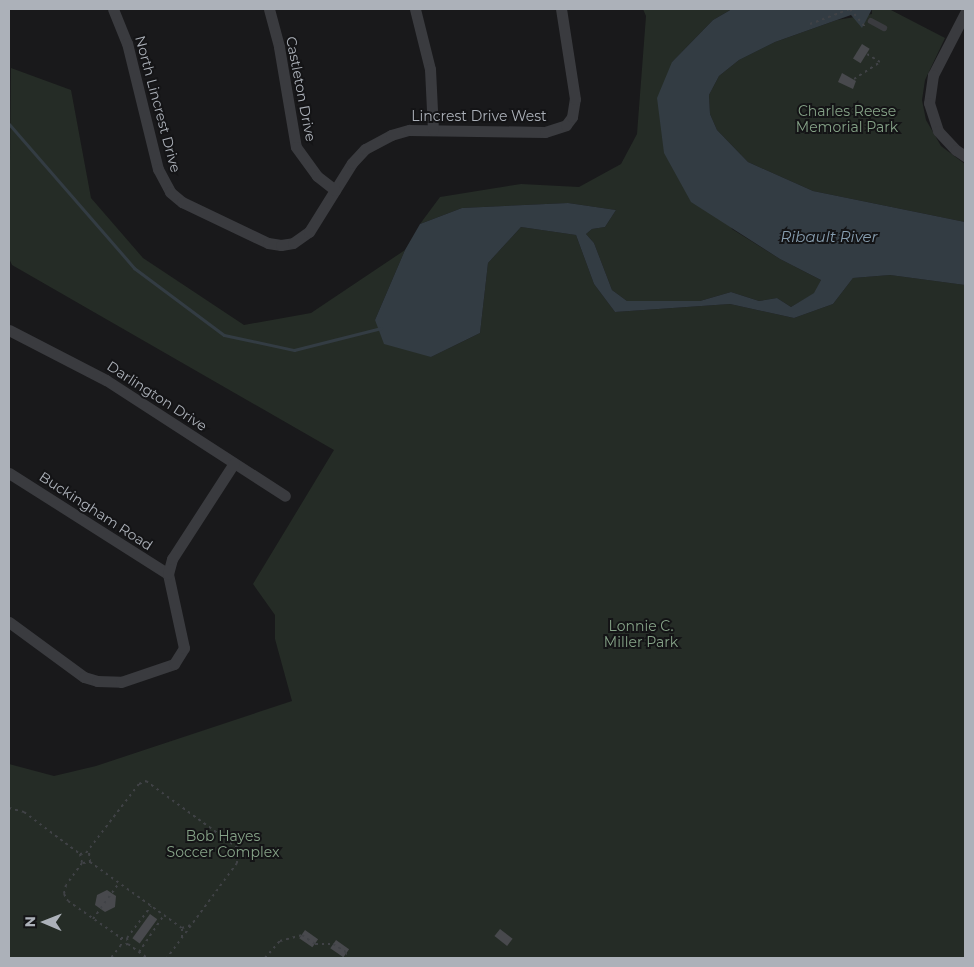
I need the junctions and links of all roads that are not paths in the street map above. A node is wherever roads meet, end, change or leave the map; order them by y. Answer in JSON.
{"nodes":[{"id":1,"x":113,"y":9,"type":"edge"},
{"id":2,"x":269,"y":9,"type":"edge"},
{"id":3,"x":415,"y":9,"type":"edge"},
{"id":4,"x":561,"y":9,"type":"edge"},
{"id":5,"x":965,"y":13,"type":"edge"},
{"id":6,"x":871,"y":21,"type":"dead end"},
{"id":7,"x":884,"y":28,"type":"dead end"},
{"id":8,"x":433,"y":130,"type":"junction"},
{"id":9,"x":965,"y":156,"type":"edge"},
{"id":10,"x":335,"y":190,"type":"junction"},
{"id":11,"x":293,"y":243,"type":"joint"},
{"id":12,"x":9,"y":330,"type":"edge"},
{"id":13,"x":234,"y":463,"type":"junction"},
{"id":14,"x":9,"y":473,"type":"edge"},
{"id":15,"x":285,"y":496,"type":"dead end"},
{"id":16,"x":168,"y":574,"type":"junction"},
{"id":17,"x":9,"y":622,"type":"edge"}],
"edges":[{"from":1,"to":11,"type":"street","name":"North Lincrest Drive"},
{"from":2,"to":10,"type":"street","name":"Castleton Drive"},
{"from":3,"to":8,"type":"street"},
{"from":4,"to":8,"type":"street","name":"Lincrest Drive West"},
{"from":5,"to":9,"type":"street"},
{"from":6,"to":7,"type":"lane"},
{"from":8,"to":10,"type":"street","name":"Lincrest Drive West"},
{"from":10,"to":11,"type":"street","name":"Lincrest Drive West"},
{"from":12,"to":13,"type":"street","name":"Darlington Drive"},
{"from":13,"to":15,"type":"street","name":"Darlington Drive"},
{"from":13,"to":16,"type":"street"},
{"from":14,"to":16,"type":"street","name":"Buckingham Road"},
{"from":16,"to":17,"type":"street"}]}
